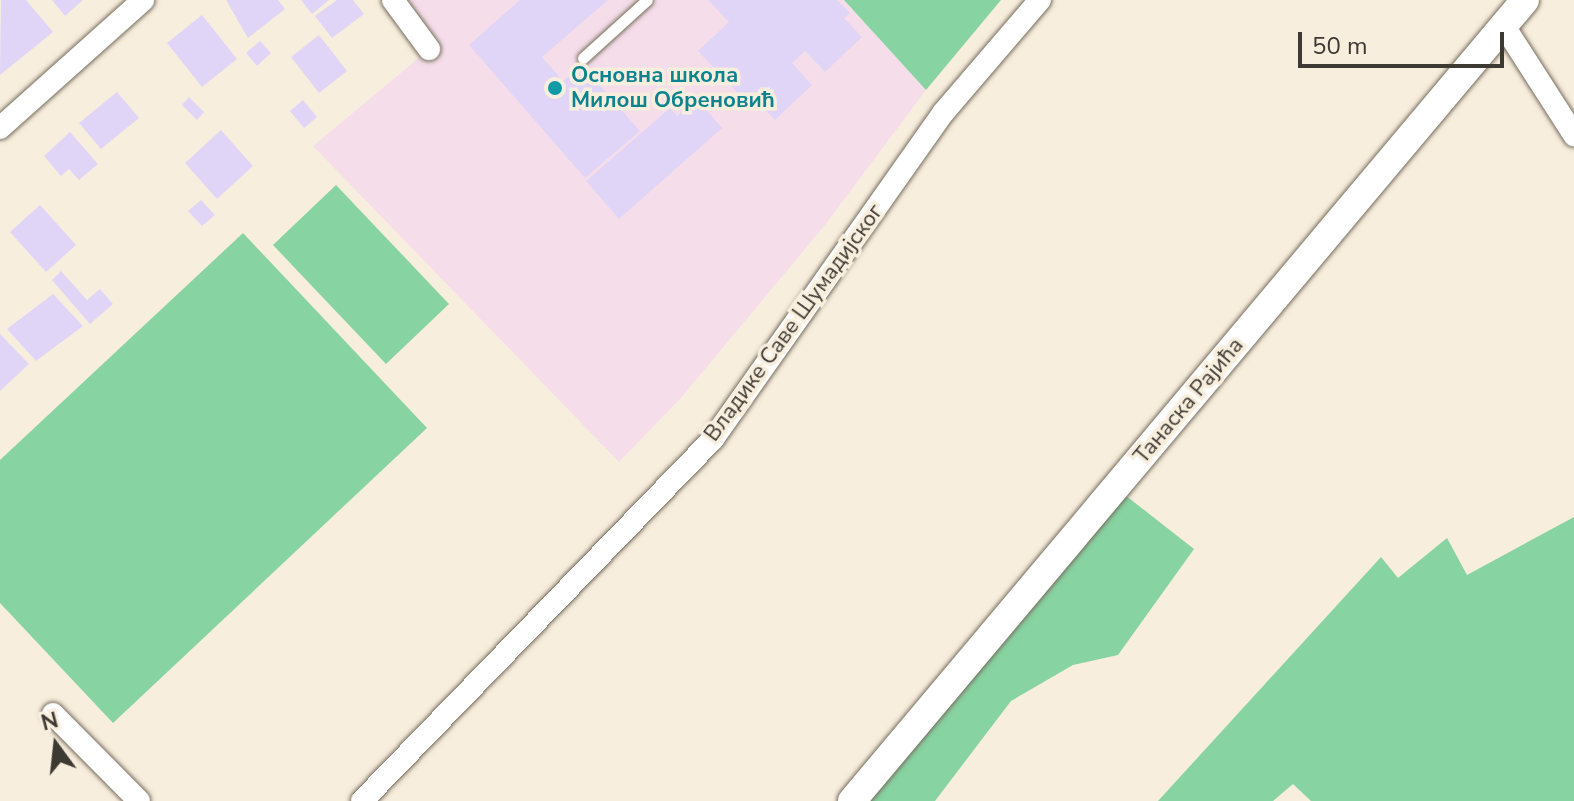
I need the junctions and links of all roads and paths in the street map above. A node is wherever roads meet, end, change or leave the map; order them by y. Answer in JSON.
{"nodes":[{"id":1,"x":143,"y":0,"type":"edge"},
{"id":2,"x":393,"y":0,"type":"edge"},
{"id":3,"x":647,"y":0,"type":"edge"},
{"id":4,"x":1040,"y":0,"type":"edge"},
{"id":5,"x":1525,"y":0,"type":"edge"},
{"id":6,"x":1504,"y":26,"type":"junction"},
{"id":7,"x":429,"y":49,"type":"dead end"},
{"id":8,"x":583,"y":58,"type":"dead end"},
{"id":9,"x":0,"y":128,"type":"edge"},
{"id":10,"x":1574,"y":135,"type":"edge"},
{"id":11,"x":53,"y":714,"type":"dead end"},
{"id":12,"x":139,"y":801,"type":"edge"},
{"id":13,"x":362,"y":801,"type":"edge"},
{"id":14,"x":852,"y":801,"type":"edge"}],
"edges":[{"from":1,"to":9,"type":"street"},
{"from":2,"to":7,"type":"street"},
{"from":3,"to":8,"type":"lane"},
{"from":4,"to":13,"type":"street","name":"Владике Саве Шумадијског"},
{"from":5,"to":6,"type":"street","name":"Танаска Рајића"},
{"from":6,"to":10,"type":"street"},
{"from":6,"to":14,"type":"street","name":"Танаска Рајића"},
{"from":11,"to":12,"type":"street"}]}
